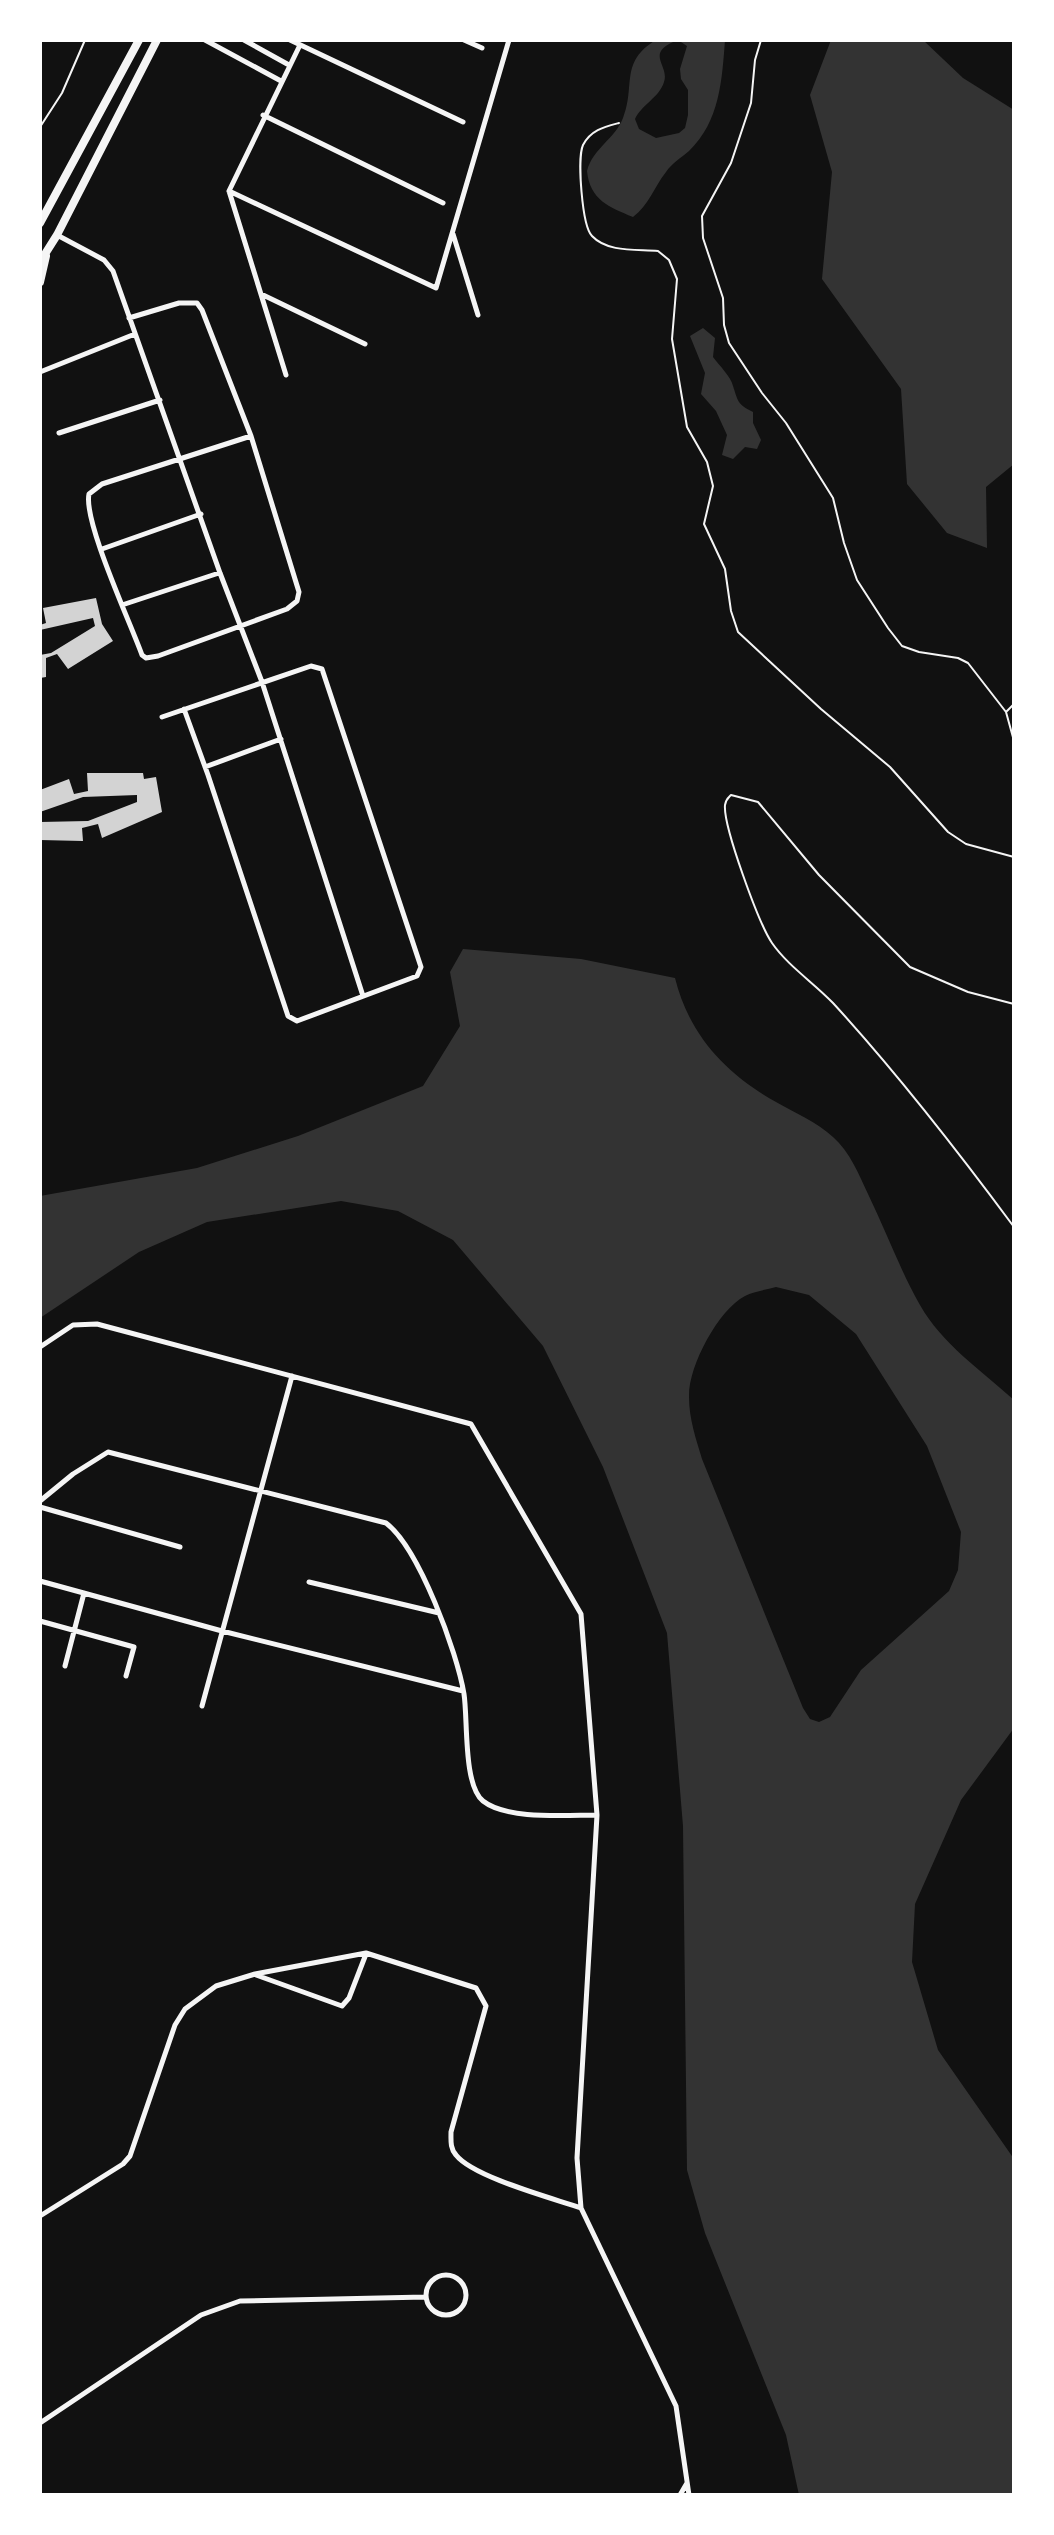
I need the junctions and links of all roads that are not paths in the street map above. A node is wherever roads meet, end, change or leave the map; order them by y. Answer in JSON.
{"nodes":[{"id":1,"x":85,"y":40,"type":"edge"},
{"id":2,"x":139,"y":40,"type":"edge"},
{"id":3,"x":157,"y":40,"type":"edge"},
{"id":4,"x":205,"y":40,"type":"edge"},
{"id":5,"x":244,"y":40,"type":"edge"},
{"id":6,"x":290,"y":40,"type":"edge"},
{"id":7,"x":464,"y":40,"type":"edge"},
{"id":8,"x":509,"y":40,"type":"edge"},
{"id":9,"x":300,"y":45,"type":"junction"},
{"id":10,"x":482,"y":48,"type":"dead end"},
{"id":11,"x":289,"y":65,"type":"junction"},
{"id":12,"x":281,"y":81,"type":"junction"},
{"id":13,"x":263,"y":115,"type":"junction"},
{"id":14,"x":463,"y":122,"type":"dead end"},
{"id":15,"x":40,"y":127,"type":"edge"},
{"id":16,"x":229,"y":191,"type":"junction"},
{"id":17,"x":443,"y":203,"type":"dead end"},
{"id":18,"x":40,"y":223,"type":"edge"},
{"id":19,"x":452,"y":233,"type":"junction"},
{"id":20,"x":57,"y":235,"type":"junction"},
{"id":21,"x":47,"y":252,"type":"junction"},
{"id":22,"x":40,"y":262,"type":"edge"},
{"id":23,"x":40,"y":282,"type":"edge"},
{"id":24,"x":260,"y":294,"type":"junction"},
{"id":25,"x":478,"y":315,"type":"dead end"},
{"id":26,"x":129,"y":318,"type":"junction"},
{"id":27,"x":135,"y":334,"type":"junction"},
{"id":28,"x":365,"y":344,"type":"dead end"},
{"id":29,"x":40,"y":372,"type":"edge"},
{"id":30,"x":286,"y":375,"type":"dead end"},
{"id":31,"x":160,"y":400,"type":"junction"},
{"id":32,"x":59,"y":433,"type":"dead end"},
{"id":33,"x":251,"y":436,"type":"junction"},
{"id":34,"x":180,"y":458,"type":"junction"},
{"id":35,"x":201,"y":514,"type":"junction"},
{"id":36,"x":102,"y":549,"type":"junction"},
{"id":37,"x":220,"y":573,"type":"junction"},
{"id":38,"x":122,"y":605,"type":"junction"},
{"id":39,"x":242,"y":625,"type":"junction"},
{"id":40,"x":262,"y":682,"type":"junction"},
{"id":41,"x":184,"y":709,"type":"junction"},
{"id":42,"x":162,"y":717,"type":"dead end"},
{"id":43,"x":281,"y":739,"type":"junction"},
{"id":44,"x":205,"y":767,"type":"junction"},
{"id":45,"x":363,"y":996,"type":"junction"},
{"id":46,"x":40,"y":1347,"type":"edge"},
{"id":47,"x":292,"y":1376,"type":"junction"},
{"id":48,"x":260,"y":1493,"type":"junction"},
{"id":49,"x":40,"y":1501,"type":"edge"},
{"id":50,"x":40,"y":1507,"type":"edge"},
{"id":51,"x":180,"y":1547,"type":"dead end"},
{"id":52,"x":40,"y":1581,"type":"edge"},
{"id":53,"x":309,"y":1582,"type":"dead end"},
{"id":54,"x":84,"y":1593,"type":"junction"},
{"id":55,"x":440,"y":1613,"type":"junction"},
{"id":56,"x":40,"y":1621,"type":"edge"},
{"id":57,"x":74,"y":1630,"type":"junction"},
{"id":58,"x":222,"y":1631,"type":"junction"},
{"id":59,"x":65,"y":1666,"type":"dead end"},
{"id":60,"x":126,"y":1676,"type":"dead end"},
{"id":61,"x":464,"y":1691,"type":"junction"},
{"id":62,"x":202,"y":1706,"type":"dead end"},
{"id":63,"x":597,"y":1815,"type":"junction"},
{"id":64,"x":366,"y":1953,"type":"junction"},
{"id":65,"x":255,"y":1974,"type":"junction"},
{"id":66,"x":581,"y":2208,"type":"junction"},
{"id":67,"x":40,"y":2216,"type":"edge"},
{"id":68,"x":425,"y":2297,"type":"junction"},
{"id":69,"x":40,"y":2423,"type":"edge"},
{"id":70,"x":687,"y":2483,"type":"junction"},
{"id":71,"x":680,"y":2495,"type":"edge"},
{"id":72,"x":689,"y":2495,"type":"edge"}],
"edges":[{"from":1,"to":15,"type":"lane"},
{"from":2,"to":18,"type":"highway"},
{"from":3,"to":20,"type":"highway"},
{"from":4,"to":12,"type":"street"},
{"from":5,"to":11,"type":"street"},
{"from":6,"to":9,"type":"street"},
{"from":7,"to":10,"type":"street"},
{"from":8,"to":19,"type":"street"},
{"from":9,"to":11,"type":"street"},
{"from":9,"to":14,"type":"street"},
{"from":11,"to":12,"type":"street"},
{"from":12,"to":13,"type":"street"},
{"from":13,"to":16,"type":"street"},
{"from":13,"to":17,"type":"street"},
{"from":16,"to":19,"type":"street"},
{"from":16,"to":24,"type":"street"},
{"from":19,"to":25,"type":"street"},
{"from":20,"to":21,"type":"highway"},
{"from":20,"to":26,"type":"street"},
{"from":21,"to":22,"type":"highway"},
{"from":21,"to":23,"type":"highway"},
{"from":24,"to":28,"type":"street"},
{"from":24,"to":30,"type":"street"},
{"from":26,"to":27,"type":"street"},
{"from":26,"to":33,"type":"street"},
{"from":27,"to":29,"type":"street"},
{"from":27,"to":31,"type":"street"},
{"from":31,"to":32,"type":"street"},
{"from":31,"to":34,"type":"street"},
{"from":33,"to":34,"type":"street"},
{"from":33,"to":39,"type":"street"},
{"from":34,"to":35,"type":"street"},
{"from":34,"to":36,"type":"street"},
{"from":35,"to":36,"type":"street"},
{"from":35,"to":37,"type":"street"},
{"from":36,"to":38,"type":"street"},
{"from":37,"to":38,"type":"street"},
{"from":37,"to":39,"type":"street"},
{"from":38,"to":39,"type":"street"},
{"from":39,"to":40,"type":"street"},
{"from":40,"to":41,"type":"street"},
{"from":40,"to":43,"type":"street"},
{"from":40,"to":45,"type":"street"},
{"from":41,"to":42,"type":"street"},
{"from":41,"to":44,"type":"street"},
{"from":43,"to":44,"type":"street"},
{"from":43,"to":45,"type":"street"},
{"from":44,"to":45,"type":"street"},
{"from":46,"to":47,"type":"street"},
{"from":47,"to":48,"type":"street"},
{"from":47,"to":63,"type":"street"},
{"from":48,"to":49,"type":"street"},
{"from":48,"to":55,"type":"street"},
{"from":48,"to":58,"type":"street"},
{"from":50,"to":51,"type":"street"},
{"from":52,"to":54,"type":"street"},
{"from":53,"to":55,"type":"street"},
{"from":54,"to":57,"type":"street"},
{"from":54,"to":58,"type":"street"},
{"from":55,"to":61,"type":"street"},
{"from":56,"to":57,"type":"street"},
{"from":57,"to":59,"type":"street"},
{"from":57,"to":60,"type":"street"},
{"from":58,"to":61,"type":"street"},
{"from":58,"to":62,"type":"street"},
{"from":61,"to":63,"type":"street"},
{"from":63,"to":66,"type":"street"},
{"from":64,"to":65,"type":"street"},
{"from":64,"to":65,"type":"street"},
{"from":64,"to":66,"type":"street"},
{"from":65,"to":67,"type":"street"},
{"from":66,"to":70,"type":"street"},
{"from":68,"to":68,"type":"street"},
{"from":68,"to":69,"type":"street"},
{"from":70,"to":71,"type":"street"},
{"from":70,"to":72,"type":"street"}]}
